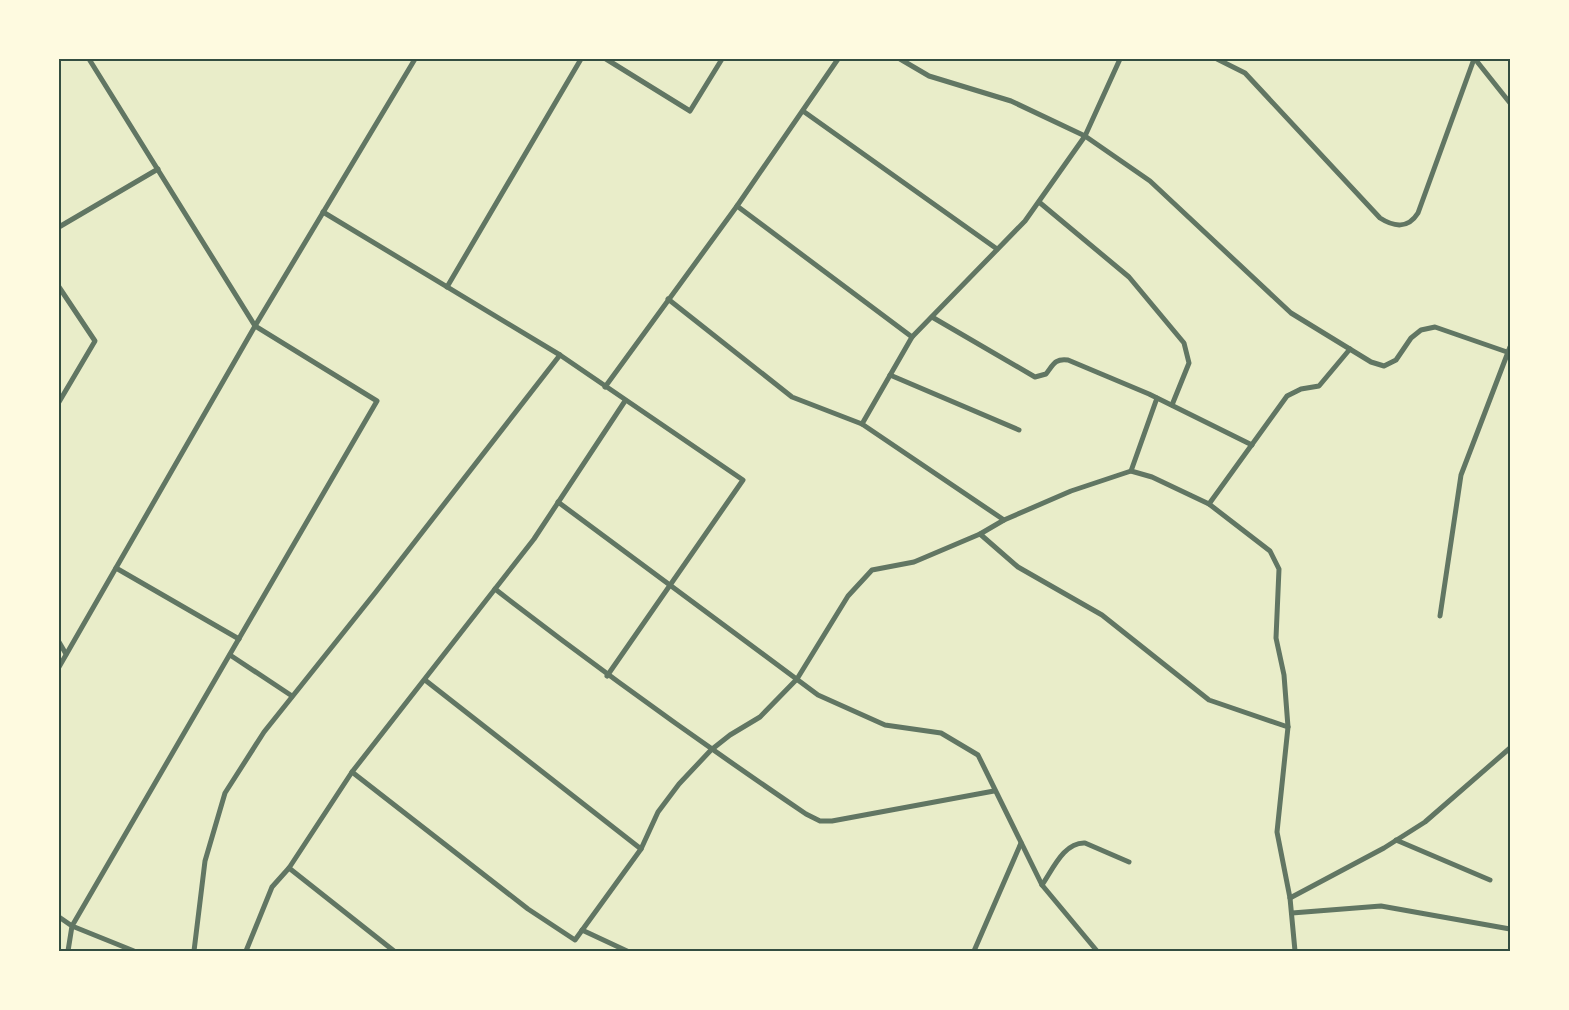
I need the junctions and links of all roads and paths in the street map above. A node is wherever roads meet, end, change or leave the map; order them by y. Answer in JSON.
{"nodes":[{"id":1,"x":89,"y":59,"type":"edge"},
{"id":2,"x":415,"y":59,"type":"edge"},
{"id":3,"x":581,"y":59,"type":"edge"},
{"id":4,"x":606,"y":59,"type":"edge"},
{"id":5,"x":722,"y":59,"type":"edge"},
{"id":6,"x":838,"y":59,"type":"edge"},
{"id":7,"x":900,"y":59,"type":"edge"},
{"id":8,"x":1120,"y":59,"type":"edge"},
{"id":9,"x":1217,"y":59,"type":"edge"},
{"id":10,"x":1474,"y":59,"type":"edge"},
{"id":11,"x":1510,"y":103,"type":"edge"},
{"id":12,"x":803,"y":111,"type":"junction"},
{"id":13,"x":1085,"y":136,"type":"junction"},
{"id":14,"x":158,"y":169,"type":"junction"},
{"id":15,"x":1039,"y":202,"type":"junction"},
{"id":16,"x":737,"y":206,"type":"junction"},
{"id":17,"x":323,"y":212,"type":"junction"},
{"id":18,"x":59,"y":227,"type":"edge"},
{"id":19,"x":997,"y":250,"type":"junction"},
{"id":20,"x":59,"y":287,"type":"edge"},
{"id":21,"x":448,"y":288,"type":"junction"},
{"id":22,"x":668,"y":299,"type":"junction"},
{"id":23,"x":932,"y":317,"type":"junction"},
{"id":24,"x":255,"y":326,"type":"junction"},
{"id":25,"x":912,"y":337,"type":"junction"},
{"id":26,"x":1350,"y":349,"type":"junction"},
{"id":27,"x":1508,"y":349,"type":"edge"},
{"id":28,"x":560,"y":355,"type":"junction"},
{"id":29,"x":890,"y":375,"type":"junction"},
{"id":30,"x":605,"y":387,"type":"junction"},
{"id":31,"x":1157,"y":398,"type":"junction"},
{"id":32,"x":625,"y":401,"type":"junction"},
{"id":33,"x":59,"y":402,"type":"edge"},
{"id":34,"x":1172,"y":405,"type":"junction"},
{"id":35,"x":862,"y":424,"type":"junction"},
{"id":36,"x":1019,"y":430,"type":"dead end"},
{"id":37,"x":1252,"y":445,"type":"junction"},
{"id":38,"x":1131,"y":470,"type":"junction"},
{"id":39,"x":558,"y":502,"type":"junction"},
{"id":40,"x":1209,"y":504,"type":"junction"},
{"id":41,"x":1004,"y":520,"type":"junction"},
{"id":42,"x":980,"y":534,"type":"junction"},
{"id":43,"x":116,"y":568,"type":"junction"},
{"id":44,"x":670,"y":585,"type":"junction"},
{"id":45,"x":495,"y":589,"type":"junction"},
{"id":46,"x":1440,"y":616,"type":"dead end"},
{"id":47,"x":239,"y":638,"type":"junction"},
{"id":48,"x":59,"y":642,"type":"edge"},
{"id":49,"x":66,"y":654,"type":"junction"},
{"id":50,"x":230,"y":655,"type":"junction"},
{"id":51,"x":59,"y":667,"type":"edge"},
{"id":52,"x":607,"y":676,"type":"junction"},
{"id":53,"x":797,"y":679,"type":"junction"},
{"id":54,"x":425,"y":680,"type":"junction"},
{"id":55,"x":292,"y":696,"type":"junction"},
{"id":56,"x":1288,"y":727,"type":"junction"},
{"id":57,"x":1510,"y":748,"type":"edge"},
{"id":58,"x":711,"y":750,"type":"junction"},
{"id":59,"x":352,"y":772,"type":"junction"},
{"id":60,"x":994,"y":791,"type":"junction"},
{"id":61,"x":1396,"y":840,"type":"junction"},
{"id":62,"x":1021,"y":843,"type":"junction"},
{"id":63,"x":642,"y":849,"type":"junction"},
{"id":64,"x":1130,"y":862,"type":"dead end"},
{"id":65,"x":290,"y":868,"type":"junction"},
{"id":66,"x":1490,"y":880,"type":"dead end"},
{"id":67,"x":1042,"y":885,"type":"junction"},
{"id":68,"x":1290,"y":898,"type":"junction"},
{"id":69,"x":1292,"y":913,"type":"junction"},
{"id":70,"x":59,"y":917,"type":"edge"},
{"id":71,"x":72,"y":926,"type":"junction"},
{"id":72,"x":1510,"y":929,"type":"edge"},
{"id":73,"x":582,"y":930,"type":"junction"},
{"id":74,"x":68,"y":951,"type":"edge"},
{"id":75,"x":134,"y":951,"type":"edge"},
{"id":76,"x":194,"y":951,"type":"edge"},
{"id":77,"x":246,"y":951,"type":"edge"},
{"id":78,"x":394,"y":951,"type":"edge"},
{"id":79,"x":627,"y":951,"type":"edge"},
{"id":80,"x":974,"y":951,"type":"edge"},
{"id":81,"x":1097,"y":951,"type":"edge"},
{"id":82,"x":1295,"y":951,"type":"edge"}],
"edges":[{"from":1,"to":14,"type":"street"},
{"from":2,"to":17,"type":"street"},
{"from":3,"to":21,"type":"street"},
{"from":4,"to":5,"type":"street"},
{"from":6,"to":12,"type":"street"},
{"from":7,"to":13,"type":"street"},
{"from":8,"to":13,"type":"street"},
{"from":9,"to":10,"type":"street"},
{"from":10,"to":11,"type":"street"},
{"from":12,"to":16,"type":"street"},
{"from":12,"to":19,"type":"street"},
{"from":13,"to":15,"type":"street"},
{"from":13,"to":26,"type":"street"},
{"from":14,"to":18,"type":"street"},
{"from":14,"to":24,"type":"street"},
{"from":15,"to":19,"type":"street"},
{"from":15,"to":34,"type":"street"},
{"from":16,"to":22,"type":"street"},
{"from":16,"to":25,"type":"street"},
{"from":17,"to":21,"type":"street"},
{"from":17,"to":24,"type":"street"},
{"from":19,"to":23,"type":"street"},
{"from":20,"to":33,"type":"street"},
{"from":21,"to":28,"type":"street"},
{"from":22,"to":30,"type":"street"},
{"from":22,"to":35,"type":"street"},
{"from":23,"to":25,"type":"street"},
{"from":23,"to":31,"type":"street"},
{"from":24,"to":43,"type":"street"},
{"from":24,"to":47,"type":"street"},
{"from":25,"to":29,"type":"street"},
{"from":26,"to":27,"type":"street"},
{"from":26,"to":37,"type":"street"},
{"from":27,"to":46,"type":"street"},
{"from":28,"to":30,"type":"street"},
{"from":28,"to":55,"type":"street"},
{"from":29,"to":35,"type":"street"},
{"from":29,"to":36,"type":"street"},
{"from":30,"to":32,"type":"street"},
{"from":31,"to":34,"type":"street"},
{"from":31,"to":38,"type":"street"},
{"from":32,"to":39,"type":"street"},
{"from":32,"to":44,"type":"street"},
{"from":34,"to":37,"type":"street"},
{"from":35,"to":41,"type":"street"},
{"from":37,"to":40,"type":"street"},
{"from":38,"to":40,"type":"street"},
{"from":38,"to":41,"type":"street"},
{"from":39,"to":44,"type":"street"},
{"from":39,"to":45,"type":"street"},
{"from":40,"to":56,"type":"street"},
{"from":41,"to":42,"type":"street"},
{"from":42,"to":53,"type":"street"},
{"from":42,"to":56,"type":"street"},
{"from":43,"to":47,"type":"street"},
{"from":43,"to":49,"type":"street"},
{"from":44,"to":52,"type":"street"},
{"from":44,"to":53,"type":"street"},
{"from":45,"to":52,"type":"street"},
{"from":45,"to":54,"type":"street"},
{"from":47,"to":50,"type":"street"},
{"from":48,"to":49,"type":"street"},
{"from":49,"to":51,"type":"street"},
{"from":50,"to":55,"type":"street"},
{"from":50,"to":71,"type":"street"},
{"from":52,"to":58,"type":"street"},
{"from":53,"to":58,"type":"street"},
{"from":53,"to":60,"type":"street"},
{"from":54,"to":59,"type":"street"},
{"from":54,"to":63,"type":"street"},
{"from":55,"to":76,"type":"street"},
{"from":56,"to":68,"type":"street"},
{"from":57,"to":61,"type":"street"},
{"from":58,"to":60,"type":"street"},
{"from":58,"to":63,"type":"street"},
{"from":59,"to":65,"type":"street"},
{"from":59,"to":73,"type":"street"},
{"from":60,"to":62,"type":"street"},
{"from":61,"to":66,"type":"street"},
{"from":61,"to":68,"type":"street"},
{"from":62,"to":67,"type":"street"},
{"from":62,"to":80,"type":"street"},
{"from":63,"to":73,"type":"street"},
{"from":64,"to":67,"type":"street"},
{"from":65,"to":77,"type":"street"},
{"from":65,"to":78,"type":"street"},
{"from":67,"to":81,"type":"street"},
{"from":68,"to":69,"type":"street"},
{"from":69,"to":72,"type":"street"},
{"from":69,"to":82,"type":"street"},
{"from":70,"to":71,"type":"street"},
{"from":71,"to":74,"type":"street"},
{"from":71,"to":75,"type":"street"},
{"from":73,"to":79,"type":"street"}]}
